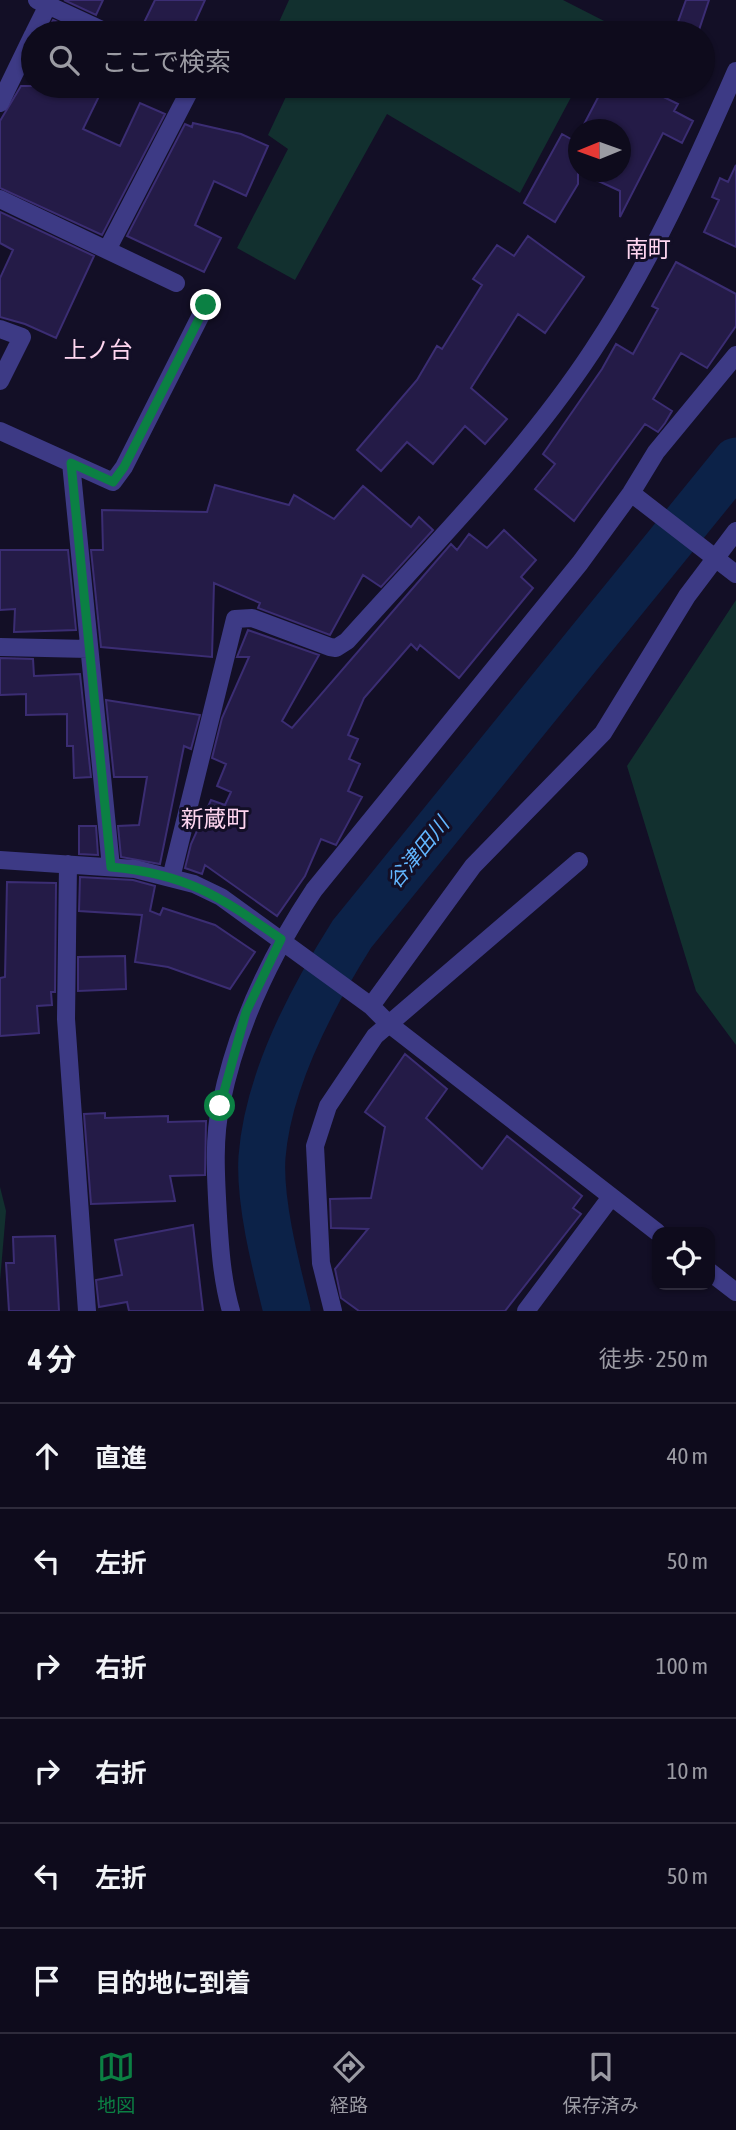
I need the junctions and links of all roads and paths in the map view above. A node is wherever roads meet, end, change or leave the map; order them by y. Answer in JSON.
{"nodes":[{"id":1,"x":43,"y":3,"type":"edge"},
{"id":2,"x":38,"y":21,"type":"edge"},
{"id":3,"x":82,"y":21,"type":"edge"},
{"id":4,"x":21,"y":60,"type":"edge"},
{"id":5,"x":736,"y":71,"type":"edge"},
{"id":6,"x":186,"y":98,"type":"edge"},
{"id":7,"x":0,"y":103,"type":"edge"},
{"id":8,"x":0,"y":199,"type":"edge"},
{"id":9,"x":107,"y":250,"type":"junction"},
{"id":10,"x":176,"y":283,"type":"dead end"},
{"id":11,"x":206,"y":305,"type":"dead end"},
{"id":12,"x":0,"y":329,"type":"edge"},
{"id":13,"x":736,"y":355,"type":"edge"},
{"id":14,"x":0,"y":381,"type":"edge"},
{"id":15,"x":0,"y":431,"type":"edge"},
{"id":16,"x":71,"y":463,"type":"junction"},
{"id":17,"x":631,"y":493,"type":"junction"},
{"id":18,"x":736,"y":531,"type":"edge"},
{"id":19,"x":709,"y":551,"type":"junction"},
{"id":20,"x":736,"y":574,"type":"edge"},
{"id":21,"x":0,"y":647,"type":"edge"},
{"id":22,"x":89,"y":649,"type":"junction"},
{"id":23,"x":0,"y":860,"type":"edge"},
{"id":24,"x":579,"y":861,"type":"dead end"},
{"id":25,"x":68,"y":864,"type":"junction"},
{"id":26,"x":111,"y":867,"type":"junction"},
{"id":27,"x":171,"y":878,"type":"junction"},
{"id":28,"x":286,"y":943,"type":"junction"},
{"id":29,"x":365,"y":1003,"type":"junction"},
{"id":30,"x":389,"y":1024,"type":"junction"},
{"id":31,"x":611,"y":1197,"type":"junction"},
{"id":32,"x":652,"y":1228,"type":"edge"},
{"id":33,"x":715,"y":1276,"type":"edge"},
{"id":34,"x":736,"y":1292,"type":"edge"},
{"id":35,"x":535,"y":1308,"type":"edge"},
{"id":36,"x":87,"y":1311,"type":"edge"},
{"id":37,"x":231,"y":1311,"type":"edge"},
{"id":38,"x":333,"y":1311,"type":"edge"}],
"edges":[{"from":1,"to":2,"type":"street"},
{"from":1,"to":3,"type":"street"},
{"from":4,"to":7,"type":"street"},
{"from":5,"to":27,"type":"street"},
{"from":6,"to":9,"type":"street"},
{"from":8,"to":9,"type":"street"},
{"from":9,"to":10,"type":"street"},
{"from":11,"to":16,"type":"street"},
{"from":12,"to":14,"type":"street"},
{"from":13,"to":17,"type":"street"},
{"from":15,"to":16,"type":"street"},
{"from":16,"to":22,"type":"street"},
{"from":17,"to":19,"type":"street"},
{"from":17,"to":28,"type":"street"},
{"from":18,"to":19,"type":"street"},
{"from":19,"to":20,"type":"street"},
{"from":19,"to":29,"type":"street"},
{"from":21,"to":22,"type":"street"},
{"from":22,"to":26,"type":"street"},
{"from":23,"to":25,"type":"street"},
{"from":24,"to":30,"type":"street"},
{"from":25,"to":26,"type":"street"},
{"from":25,"to":36,"type":"street"},
{"from":26,"to":27,"type":"street"},
{"from":27,"to":28,"type":"street"},
{"from":28,"to":29,"type":"street"},
{"from":28,"to":37,"type":"street"},
{"from":29,"to":30,"type":"street"},
{"from":30,"to":31,"type":"street"},
{"from":30,"to":38,"type":"street"},
{"from":31,"to":32,"type":"street"},
{"from":31,"to":35,"type":"street"},
{"from":33,"to":34,"type":"street"}]}
